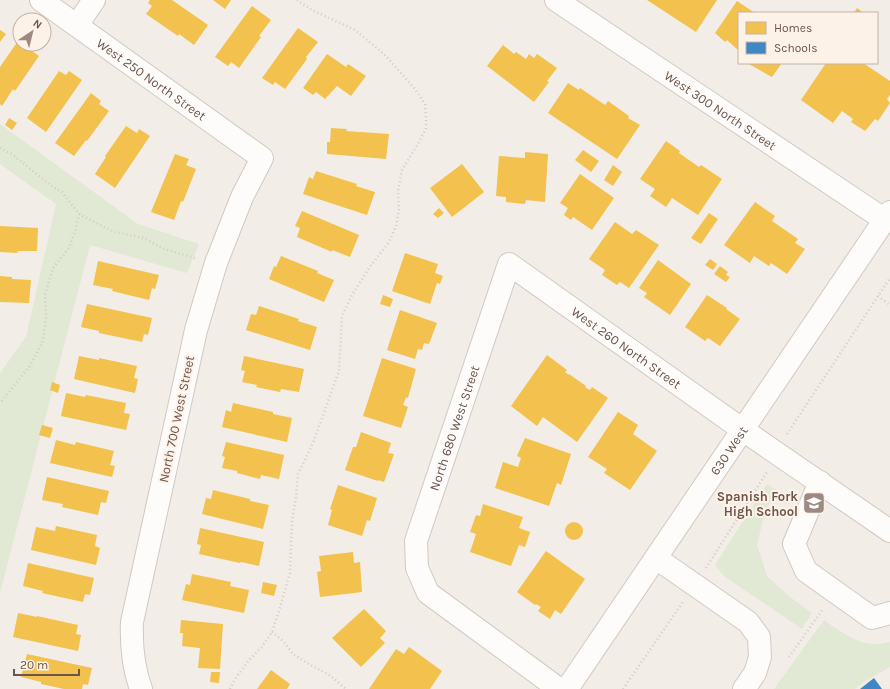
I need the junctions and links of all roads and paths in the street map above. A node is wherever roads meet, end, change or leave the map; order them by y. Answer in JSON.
{"nodes":[{"id":1,"x":41,"y":0,"type":"edge"},
{"id":2,"x":94,"y":0,"type":"edge"},
{"id":3,"x":297,"y":0,"type":"edge"},
{"id":4,"x":556,"y":0,"type":"edge"},
{"id":5,"x":76,"y":25,"type":"junction"},
{"id":6,"x":0,"y":148,"type":"edge"},
{"id":7,"x":262,"y":158,"type":"joint"},
{"id":8,"x":79,"y":214,"type":"junction"},
{"id":9,"x":887,"y":216,"type":"edge"},
{"id":10,"x":509,"y":264,"type":"joint"},
{"id":11,"x":216,"y":266,"type":"junction"},
{"id":12,"x":890,"y":278,"type":"edge"},
{"id":13,"x":878,"y":296,"type":"junction"},
{"id":14,"x":890,"y":305,"type":"edge"},
{"id":15,"x":0,"y":403,"type":"edge"},
{"id":16,"x":743,"y":430,"type":"junction"},
{"id":17,"x":785,"y":436,"type":"dead end"},
{"id":18,"x":764,"y":477,"type":"dead end"},
{"id":19,"x":820,"y":482,"type":"junction"},
{"id":20,"x":890,"y":531,"type":"edge"},
{"id":21,"x":656,"y":558,"type":"junction"},
{"id":22,"x":704,"y":571,"type":"dead end"},
{"id":23,"x":683,"y":601,"type":"dead end"},
{"id":24,"x":824,"y":607,"type":"dead end"},
{"id":25,"x":890,"y":613,"type":"edge"},
{"id":26,"x":272,"y":632,"type":"junction"},
{"id":27,"x":789,"y":657,"type":"dead end"},
{"id":28,"x":141,"y":689,"type":"edge"},
{"id":29,"x":230,"y":689,"type":"edge"},
{"id":30,"x":346,"y":689,"type":"edge"},
{"id":31,"x":559,"y":689,"type":"edge"},
{"id":32,"x":567,"y":689,"type":"edge"},
{"id":33,"x":623,"y":689,"type":"edge"},
{"id":34,"x":744,"y":689,"type":"edge"}],
"edges":[{"from":1,"to":5,"type":"street","name":"West 250 North Street"},
{"from":2,"to":5,"type":"street"},
{"from":3,"to":26,"type":"path"},
{"from":4,"to":9,"type":"street","name":"West 300 North Street"},
{"from":5,"to":7,"type":"street","name":"West 250 North Street"},
{"from":6,"to":8,"type":"path"},
{"from":7,"to":11,"type":"street","name":"North 700 West Street"},
{"from":8,"to":11,"type":"path"},
{"from":8,"to":15,"type":"path"},
{"from":9,"to":16,"type":"street","name":"630 West"},
{"from":10,"to":16,"type":"street","name":"West 260 North Street"},
{"from":10,"to":31,"type":"street","name":"North 680 West Street"},
{"from":11,"to":28,"type":"street","name":"North 700 West Street"},
{"from":12,"to":13,"type":"path"},
{"from":13,"to":14,"type":"path"},
{"from":13,"to":17,"type":"path"},
{"from":16,"to":19,"type":"street","name":"West 260 North Street"},
{"from":16,"to":21,"type":"street","name":"630 West"},
{"from":18,"to":22,"type":"path"},
{"from":19,"to":20,"type":"street","name":"West 260 North Street"},
{"from":19,"to":25,"type":"street"},
{"from":21,"to":32,"type":"street","name":"630 West"},
{"from":21,"to":34,"type":"street"},
{"from":23,"to":33,"type":"path"},
{"from":24,"to":27,"type":"path"},
{"from":26,"to":29,"type":"path"},
{"from":26,"to":30,"type":"path"}]}
